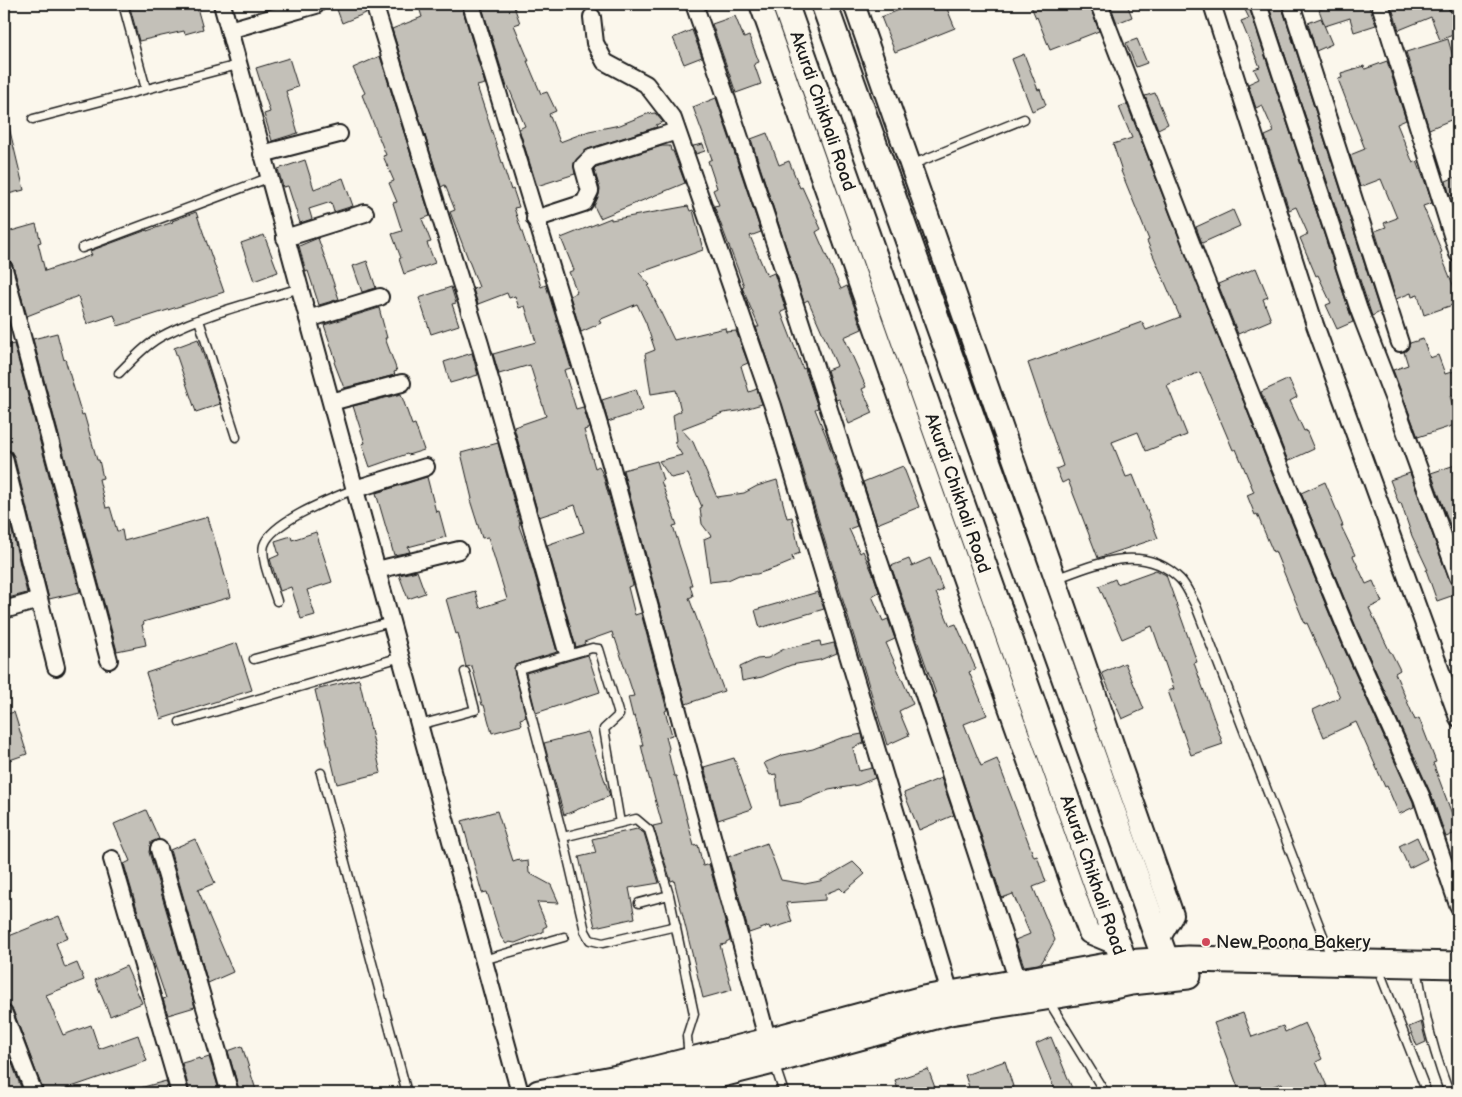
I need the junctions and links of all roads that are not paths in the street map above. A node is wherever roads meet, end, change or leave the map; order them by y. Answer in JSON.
{"nodes":[{"id":1,"x":123,"y":4,"type":"edge"},
{"id":2,"x":222,"y":4,"type":"edge"},
{"id":3,"x":374,"y":4,"type":"edge"},
{"id":4,"x":471,"y":4,"type":"edge"},
{"id":5,"x":694,"y":4,"type":"edge"},
{"id":6,"x":760,"y":4,"type":"edge"},
{"id":7,"x":785,"y":4,"type":"edge"},
{"id":8,"x":824,"y":4,"type":"edge"},
{"id":9,"x":854,"y":4,"type":"edge"},
{"id":10,"x":1099,"y":4,"type":"edge"},
{"id":11,"x":1212,"y":4,"type":"edge"},
{"id":12,"x":1258,"y":4,"type":"edge"},
{"id":13,"x":1291,"y":4,"type":"edge"},
{"id":14,"x":1380,"y":4,"type":"edge"},
{"id":15,"x":316,"y":5,"type":"dead end"},
{"id":16,"x":592,"y":17,"type":"dead end"},
{"id":17,"x":229,"y":30,"type":"junction"},
{"id":18,"x":238,"y":65,"type":"junction"},
{"id":19,"x":146,"y":89,"type":"junction"},
{"id":20,"x":33,"y":119,"type":"dead end"},
{"id":21,"x":1024,"y":120,"type":"dead end"},
{"id":22,"x":677,"y":131,"type":"junction"},
{"id":23,"x":339,"y":134,"type":"dead end"},
{"id":24,"x":262,"y":154,"type":"junction"},
{"id":25,"x":911,"y":165,"type":"junction"},
{"id":26,"x":268,"y":178,"type":"junction"},
{"id":27,"x":365,"y":213,"type":"dead end"},
{"id":28,"x":535,"y":219,"type":"junction"},
{"id":29,"x":286,"y":238,"type":"junction"},
{"id":30,"x":82,"y":248,"type":"dead end"},
{"id":31,"x":1458,"y":254,"type":"edge"},
{"id":32,"x":4,"y":269,"type":"edge"},
{"id":33,"x":300,"y":288,"type":"junction"},
{"id":34,"x":380,"y":297,"type":"dead end"},
{"id":35,"x":308,"y":318,"type":"junction"},
{"id":36,"x":199,"y":320,"type":"junction"},
{"id":37,"x":1393,"y":320,"type":"junction"},
{"id":38,"x":1367,"y":330,"type":"junction"},
{"id":39,"x":1400,"y":343,"type":"dead end"},
{"id":40,"x":119,"y":373,"type":"dead end"},
{"id":41,"x":402,"y":383,"type":"dead end"},
{"id":42,"x":332,"y":402,"type":"junction"},
{"id":43,"x":236,"y":437,"type":"dead end"},
{"id":44,"x":4,"y":458,"type":"edge"},
{"id":45,"x":426,"y":468,"type":"dead end"},
{"id":46,"x":355,"y":489,"type":"junction"},
{"id":47,"x":459,"y":550,"type":"dead end"},
{"id":48,"x":377,"y":570,"type":"junction"},
{"id":49,"x":1458,"y":577,"type":"edge"},
{"id":50,"x":1055,"y":579,"type":"junction"},
{"id":51,"x":39,"y":600,"type":"junction"},
{"id":52,"x":277,"y":601,"type":"dead end"},
{"id":53,"x":4,"y":610,"type":"edge"},
{"id":54,"x":391,"y":622,"type":"junction"},
{"id":55,"x":566,"y":648,"type":"dead end"},
{"id":56,"x":401,"y":657,"type":"junction"},
{"id":57,"x":254,"y":659,"type":"dead end"},
{"id":58,"x":110,"y":660,"type":"dead end"},
{"id":59,"x":56,"y":667,"type":"dead end"},
{"id":60,"x":465,"y":672,"type":"dead end"},
{"id":61,"x":1458,"y":718,"type":"edge"},
{"id":62,"x":180,"y":722,"type":"dead end"},
{"id":63,"x":419,"y":725,"type":"junction"},
{"id":64,"x":321,"y":773,"type":"dead end"},
{"id":65,"x":620,"y":823,"type":"junction"},
{"id":66,"x":563,"y":837,"type":"junction"},
{"id":67,"x":159,"y":849,"type":"dead end"},
{"id":68,"x":112,"y":859,"type":"dead end"},
{"id":69,"x":669,"y":895,"type":"junction"},
{"id":70,"x":639,"y":903,"type":"dead end"},
{"id":71,"x":1458,"y":905,"type":"edge"},
{"id":72,"x":676,"y":926,"type":"junction"},
{"id":73,"x":564,"y":937,"type":"dead end"},
{"id":74,"x":1166,"y":959,"type":"junction"},
{"id":75,"x":483,"y":960,"type":"junction"},
{"id":76,"x":1334,"y":962,"type":"junction"},
{"id":77,"x":1124,"y":963,"type":"junction"},
{"id":78,"x":1458,"y":965,"type":"edge"},
{"id":79,"x":1382,"y":978,"type":"junction"},
{"id":80,"x":1419,"y":980,"type":"junction"},
{"id":81,"x":1458,"y":981,"type":"edge"},
{"id":82,"x":1018,"y":982,"type":"junction"},
{"id":83,"x":1046,"y":997,"type":"junction"},
{"id":84,"x":950,"y":1003,"type":"junction"},
{"id":85,"x":4,"y":1014,"type":"edge"},
{"id":86,"x":771,"y":1051,"type":"junction"},
{"id":87,"x":689,"y":1060,"type":"junction"},
{"id":88,"x":682,"y":1089,"type":"edge"},
{"id":89,"x":34,"y":1093,"type":"edge"},
{"id":90,"x":180,"y":1093,"type":"edge"},
{"id":91,"x":230,"y":1093,"type":"edge"},
{"id":92,"x":407,"y":1093,"type":"edge"},
{"id":93,"x":520,"y":1093,"type":"edge"},
{"id":94,"x":539,"y":1093,"type":"edge"},
{"id":95,"x":647,"y":1093,"type":"edge"},
{"id":96,"x":784,"y":1093,"type":"edge"},
{"id":97,"x":1105,"y":1093,"type":"edge"},
{"id":98,"x":1427,"y":1093,"type":"edge"},
{"id":99,"x":1450,"y":1093,"type":"edge"}],
"edges":[{"from":1,"to":19,"type":"lane"},
{"from":2,"to":17,"type":"street"},
{"from":3,"to":55,"type":"street"},
{"from":4,"to":28,"type":"street"},
{"from":5,"to":82,"type":"street"},
{"from":6,"to":77,"type":"street"},
{"from":7,"to":77,"type":"main road","name":"Akurdi Chikhali Road"},
{"from":8,"to":74,"type":"main road","name":"Akurdi Chikhali Road"},
{"from":9,"to":25,"type":"street"},
{"from":10,"to":71,"type":"street"},
{"from":11,"to":61,"type":"street"},
{"from":12,"to":38,"type":"street"},
{"from":13,"to":37,"type":"street"},
{"from":14,"to":31,"type":"street"},
{"from":15,"to":17,"type":"street"},
{"from":16,"to":22,"type":"street"},
{"from":17,"to":18,"type":"street"},
{"from":18,"to":19,"type":"lane"},
{"from":18,"to":24,"type":"street"},
{"from":19,"to":20,"type":"lane"},
{"from":21,"to":25,"type":"lane"},
{"from":22,"to":28,"type":"street"},
{"from":22,"to":84,"type":"street"},
{"from":23,"to":24,"type":"street"},
{"from":24,"to":26,"type":"street"},
{"from":25,"to":50,"type":"street"},
{"from":26,"to":29,"type":"street"},
{"from":26,"to":30,"type":"lane"},
{"from":27,"to":29,"type":"street"},
{"from":28,"to":86,"type":"street"},
{"from":29,"to":33,"type":"street"},
{"from":32,"to":58,"type":"street"},
{"from":33,"to":35,"type":"street"},
{"from":33,"to":36,"type":"lane"},
{"from":34,"to":35,"type":"street"},
{"from":35,"to":42,"type":"street"},
{"from":36,"to":40,"type":"lane"},
{"from":36,"to":43,"type":"lane"},
{"from":37,"to":38,"type":"street"},
{"from":37,"to":39,"type":"street"},
{"from":38,"to":49,"type":"street"},
{"from":41,"to":42,"type":"street"},
{"from":42,"to":46,"type":"street"},
{"from":44,"to":51,"type":"street"},
{"from":45,"to":46,"type":"street"},
{"from":46,"to":48,"type":"street"},
{"from":46,"to":52,"type":"lane"},
{"from":47,"to":48,"type":"street"},
{"from":48,"to":54,"type":"street"},
{"from":50,"to":74,"type":"street"},
{"from":50,"to":76,"type":"lane"},
{"from":51,"to":53,"type":"street"},
{"from":51,"to":59,"type":"street"},
{"from":54,"to":56,"type":"street"},
{"from":54,"to":57,"type":"lane"},
{"from":56,"to":62,"type":"lane"},
{"from":56,"to":63,"type":"street"},
{"from":60,"to":63,"type":"lane"},
{"from":63,"to":75,"type":"street"},
{"from":64,"to":92,"type":"lane"},
{"from":65,"to":66,"type":"lane"},
{"from":65,"to":66,"type":"lane"},
{"from":65,"to":69,"type":"lane"},
{"from":66,"to":72,"type":"lane"},
{"from":67,"to":91,"type":"street"},
{"from":68,"to":90,"type":"street"},
{"from":69,"to":70,"type":"lane"},
{"from":69,"to":72,"type":"lane"},
{"from":72,"to":87,"type":"lane"},
{"from":73,"to":75,"type":"lane"},
{"from":74,"to":76,"type":"main road"},
{"from":74,"to":77,"type":"main road"},
{"from":74,"to":79,"type":"main road"},
{"from":75,"to":93,"type":"street"},
{"from":76,"to":78,"type":"main road"},
{"from":77,"to":82,"type":"main road"},
{"from":77,"to":83,"type":"main road"},
{"from":79,"to":80,"type":"main road"},
{"from":79,"to":98,"type":"lane"},
{"from":80,"to":81,"type":"main road"},
{"from":80,"to":99,"type":"lane"},
{"from":82,"to":84,"type":"main road"},
{"from":83,"to":84,"type":"main road"},
{"from":83,"to":97,"type":"lane"},
{"from":84,"to":86,"type":"main road"},
{"from":85,"to":89,"type":"street"},
{"from":86,"to":87,"type":"main road"},
{"from":86,"to":88,"type":"main road"},
{"from":86,"to":96,"type":"lane"},
{"from":87,"to":94,"type":"main road"},
{"from":88,"to":95,"type":"main road"}]}
